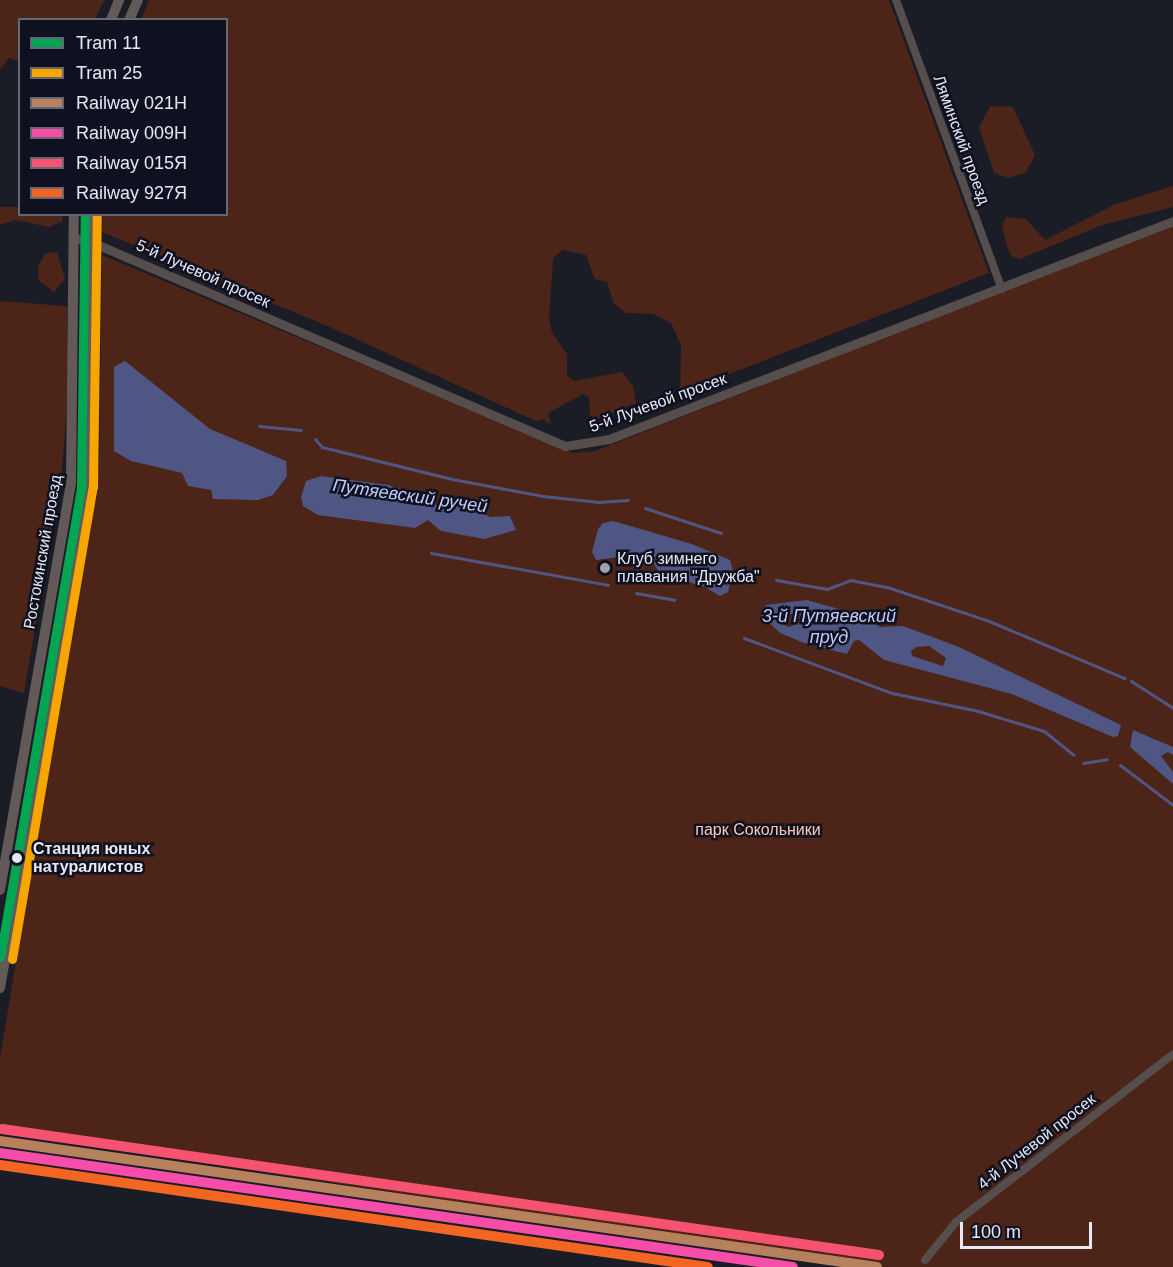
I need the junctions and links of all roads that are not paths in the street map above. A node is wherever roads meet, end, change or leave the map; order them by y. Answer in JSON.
{"nodes":[{"id":1,"x":119,"y":0,"type":"edge"},
{"id":2,"x":138,"y":0,"type":"edge"},
{"id":3,"x":896,"y":0,"type":"edge"},
{"id":4,"x":112,"y":18,"type":"edge"},
{"id":5,"x":130,"y":18,"type":"edge"},
{"id":6,"x":75,"y":216,"type":"edge"},
{"id":7,"x":91,"y":216,"type":"edge"},
{"id":8,"x":1173,"y":221,"type":"edge"},
{"id":9,"x":75,"y":238,"type":"junction"},
{"id":10,"x":91,"y":242,"type":"junction"},
{"id":11,"x":1002,"y":289,"type":"junction"},
{"id":12,"x":16,"y":799,"type":"junction"},
{"id":13,"x":34,"y":801,"type":"junction"},
{"id":14,"x":0,"y":891,"type":"edge"},
{"id":15,"x":5,"y":934,"type":"edge"},
{"id":16,"x":0,"y":988,"type":"edge"},
{"id":17,"x":1173,"y":1054,"type":"edge"},
{"id":18,"x":926,"y":1260,"type":"dead end"}],
"edges":[{"from":1,"to":4,"type":"main road"},
{"from":2,"to":5,"type":"main road"},
{"from":3,"to":11,"type":"street","name":"Ляминский проезд"},
{"from":6,"to":9,"type":"main road","name":"Ростокинский проезд"},
{"from":7,"to":10,"type":"main road","name":"Ростокинский проезд"},
{"from":8,"to":11,"type":"street","name":"5-й Лучевой просек"},
{"from":9,"to":10,"type":"street","name":"5-й Лучевой просек"},
{"from":9,"to":12,"type":"main road","name":"Ростокинский проезд"},
{"from":10,"to":11,"type":"street","name":"5-й Лучевой просек"},
{"from":10,"to":13,"type":"main road","name":"Ростокинский проезд"},
{"from":12,"to":13,"type":"main road"},
{"from":12,"to":14,"type":"main road","name":"Ростокинский проезд"},
{"from":13,"to":15,"type":"main road","name":"Ростокинский проезд"},
{"from":15,"to":16,"type":"main road","name":"Ростокинский проезд"},
{"from":17,"to":18,"type":"street","name":"4-й Лучевой просек"}]}
